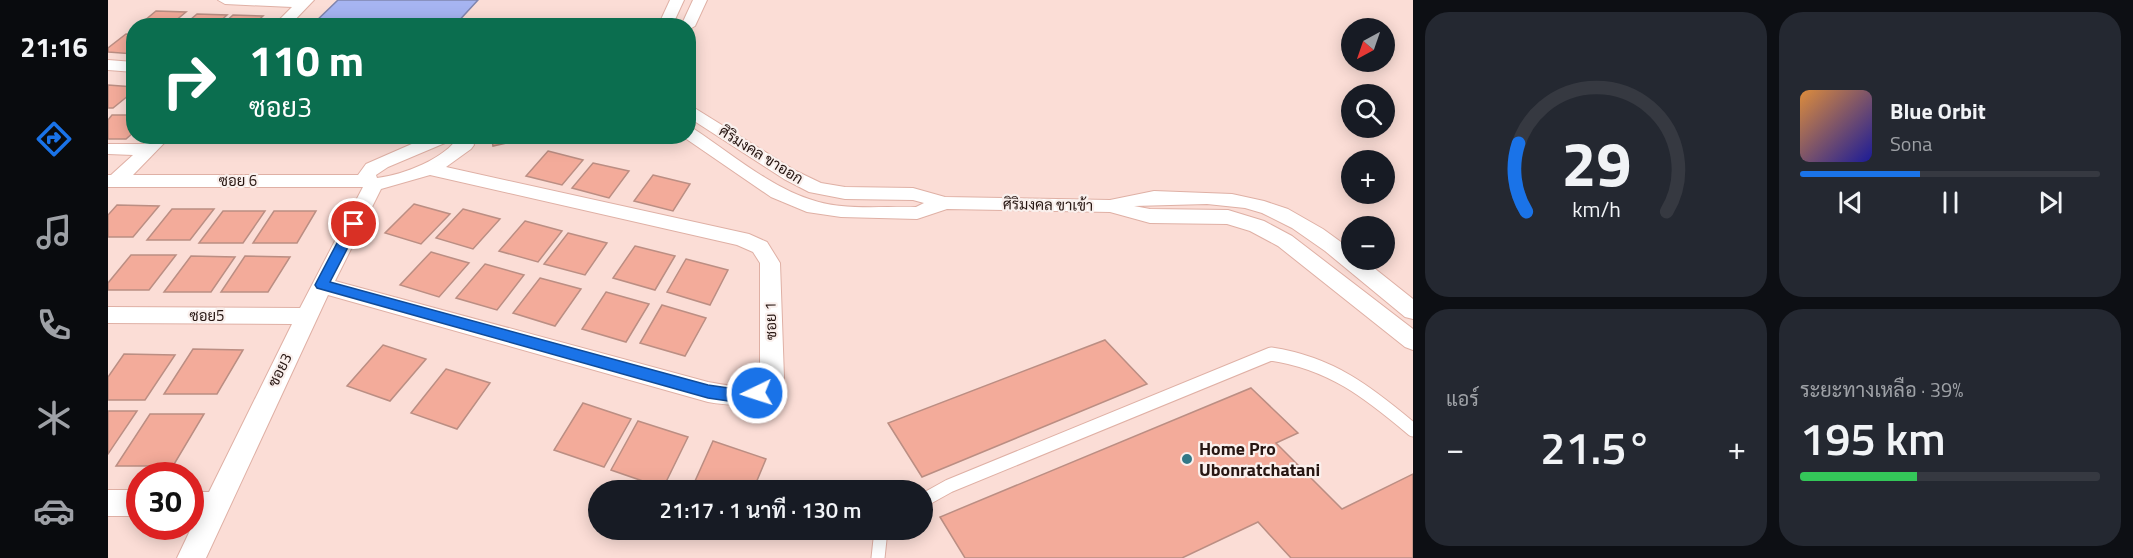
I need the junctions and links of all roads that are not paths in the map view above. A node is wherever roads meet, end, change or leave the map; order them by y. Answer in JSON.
{"nodes":[{"id":1,"x":225,"y":0,"type":"edge"},
{"id":2,"x":677,"y":0,"type":"edge"},
{"id":3,"x":700,"y":0,"type":"edge"},
{"id":4,"x":305,"y":2,"type":"edge"},
{"id":5,"x":288,"y":18,"type":"edge"},
{"id":6,"x":669,"y":18,"type":"edge"},
{"id":7,"x":692,"y":18,"type":"edge"},
{"id":8,"x":108,"y":65,"type":"edge"},
{"id":9,"x":126,"y":66,"type":"edge"},
{"id":10,"x":696,"y":114,"type":"edge"},
{"id":11,"x":696,"y":138,"type":"edge"},
{"id":12,"x":155,"y":144,"type":"edge"},
{"id":13,"x":426,"y":144,"type":"edge"},
{"id":14,"x":465,"y":144,"type":"edge"},
{"id":15,"x":108,"y":149,"type":"edge"},
{"id":16,"x":149,"y":150,"type":"junction"},
{"id":17,"x":426,"y":168,"type":"junction"},
{"id":18,"x":112,"y":181,"type":"edge"},
{"id":19,"x":371,"y":182,"type":"junction"},
{"id":20,"x":945,"y":202,"type":"junction"},
{"id":21,"x":1110,"y":206,"type":"junction"},
{"id":22,"x":322,"y":285,"type":"junction"},
{"id":23,"x":1413,"y":311,"type":"edge"},
{"id":24,"x":108,"y":315,"type":"edge"},
{"id":25,"x":307,"y":316,"type":"junction"},
{"id":26,"x":1403,"y":323,"type":"edge"},
{"id":27,"x":1413,"y":341,"type":"edge"},
{"id":28,"x":1413,"y":430,"type":"edge"},
{"id":29,"x":933,"y":495,"type":"edge"},
{"id":30,"x":108,"y":503,"type":"edge"},
{"id":31,"x":126,"y":503,"type":"edge"},
{"id":32,"x":204,"y":503,"type":"edge"},
{"id":33,"x":195,"y":540,"type":"edge"},
{"id":34,"x":880,"y":540,"type":"edge"},
{"id":35,"x":191,"y":558,"type":"edge"},
{"id":36,"x":878,"y":558,"type":"edge"}],
"edges":[{"from":1,"to":4,"type":"street"},
{"from":2,"to":6,"type":"street"},
{"from":3,"to":7,"type":"street"},
{"from":4,"to":5,"type":"street"},
{"from":8,"to":9,"type":"street"},
{"from":10,"to":20,"type":"street","name":"ศิริมงคล ขาออก"},
{"from":11,"to":20,"type":"street","name":"ศิริมงคล ขาเข้า"},
{"from":12,"to":16,"type":"street"},
{"from":13,"to":19,"type":"street","name":"ซอย3"},
{"from":14,"to":17,"type":"street","name":"ซอย 6"},
{"from":15,"to":16,"type":"street"},
{"from":16,"to":18,"type":"street"},
{"from":17,"to":19,"type":"street","name":"ซอย 6"},
{"from":17,"to":22,"type":"street","name":"ซอย 1"},
{"from":18,"to":19,"type":"street","name":"ซอย 6"},
{"from":19,"to":22,"type":"street","name":"ซอย3"},
{"from":20,"to":21,"type":"street","name":"ศิริมงคล ขาเข้า"},
{"from":21,"to":23,"type":"street"},
{"from":21,"to":26,"type":"street","name":"ศิริมงคล ขาเข้า"},
{"from":22,"to":25,"type":"street","name":"ซอย3"},
{"from":24,"to":25,"type":"street","name":"ซอย5"},
{"from":25,"to":32,"type":"street","name":"ซอย3"},
{"from":26,"to":27,"type":"street","name":"ศิริมงคล ขาเข้า"},
{"from":28,"to":29,"type":"lane"},
{"from":30,"to":31,"type":"street"},
{"from":33,"to":35,"type":"street","name":"ซอย3"},
{"from":34,"to":36,"type":"lane"}]}
